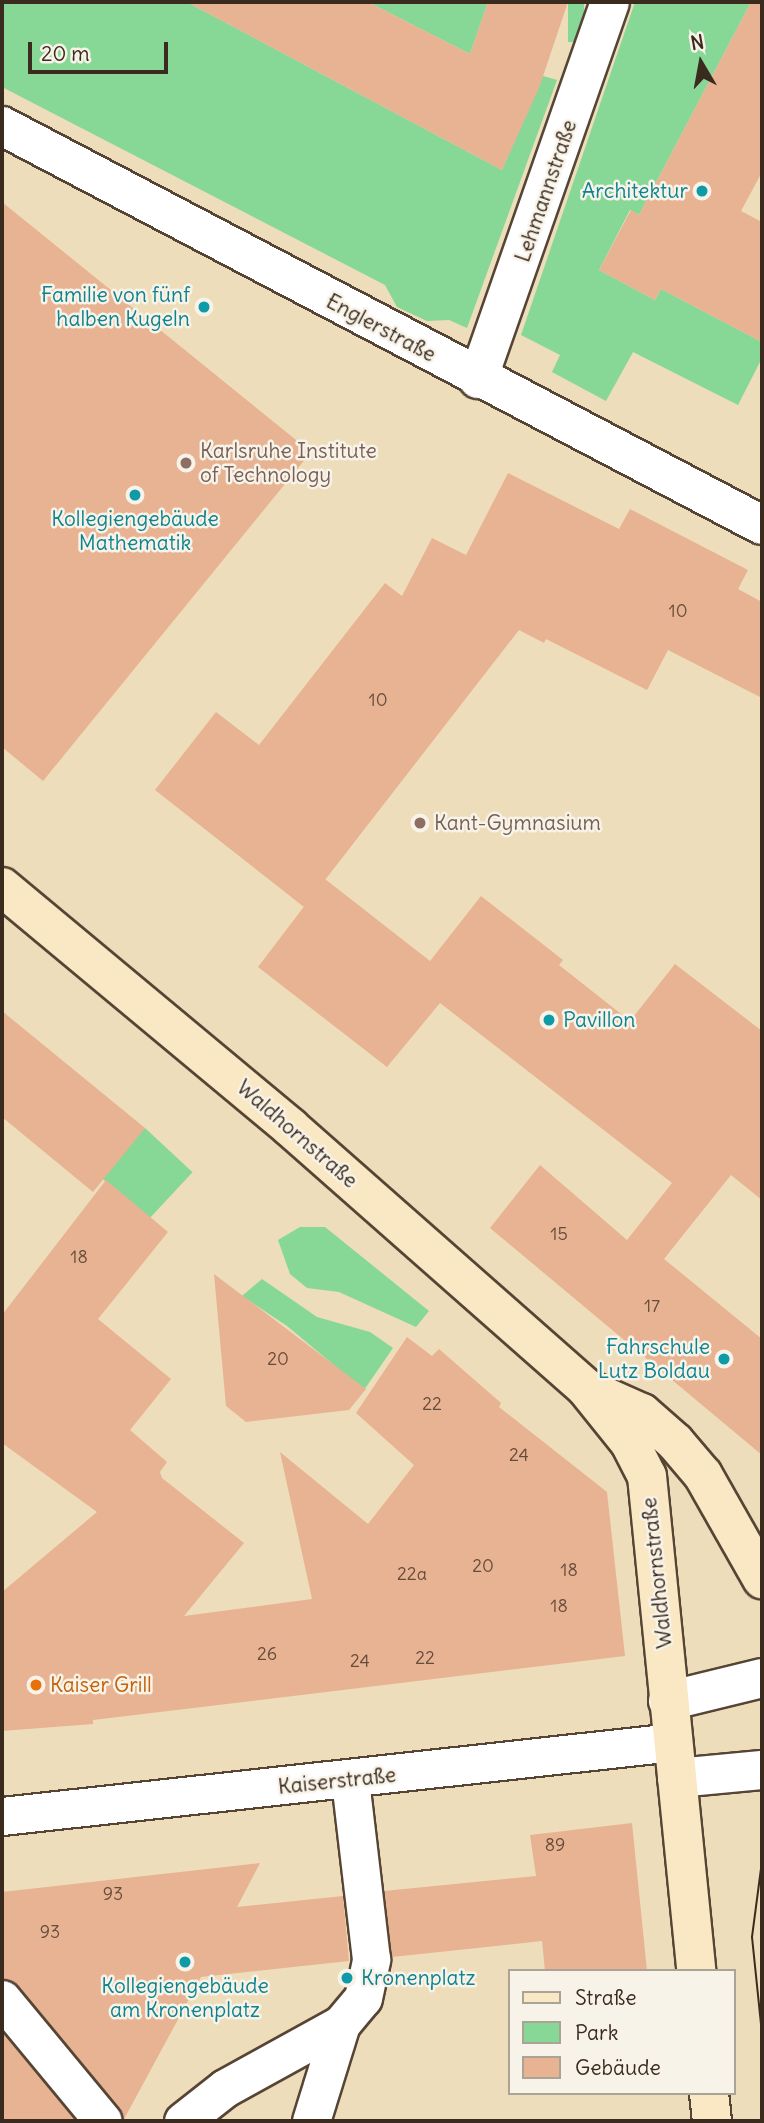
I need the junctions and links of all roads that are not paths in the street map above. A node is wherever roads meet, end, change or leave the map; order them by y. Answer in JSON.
{"nodes":[{"id":1,"x":610,"y":2,"type":"edge"},
{"id":2,"x":2,"y":126,"type":"edge"},
{"id":3,"x":478,"y":379,"type":"junction"},
{"id":4,"x":762,"y":524,"type":"edge"},
{"id":5,"x":2,"y":887,"type":"edge"},
{"id":6,"x":586,"y":1388,"type":"junction"},
{"id":7,"x":762,"y":1579,"type":"edge"},
{"id":8,"x":762,"y":1678,"type":"edge"},
{"id":9,"x":668,"y":1701,"type":"junction"},
{"id":10,"x":675,"y":1760,"type":"junction"},
{"id":11,"x":762,"y":1770,"type":"edge"},
{"id":12,"x":351,"y":1779,"type":"junction"},
{"id":13,"x":2,"y":1816,"type":"edge"},
{"id":14,"x":696,"y":1969,"type":"edge"},
{"id":15,"x":2,"y":1999,"type":"edge"},
{"id":16,"x":341,"y":2024,"type":"junction"},
{"id":17,"x":709,"y":2095,"type":"edge"},
{"id":18,"x":103,"y":2121,"type":"edge"},
{"id":19,"x":183,"y":2121,"type":"edge"},
{"id":20,"x":310,"y":2121,"type":"edge"},
{"id":21,"x":712,"y":2121,"type":"edge"}],
"edges":[{"from":1,"to":3,"type":"street","name":"Lehmannstraße"},
{"from":2,"to":3,"type":"street","name":"Englerstraße"},
{"from":3,"to":4,"type":"street","name":"Englerstraße"},
{"from":5,"to":6,"type":"main road","name":"Waldhornstraße"},
{"from":6,"to":7,"type":"main road","name":"Waldhornstraße"},
{"from":6,"to":9,"type":"main road","name":"Waldhornstraße"},
{"from":8,"to":9,"type":"street"},
{"from":9,"to":10,"type":"main road","name":"Waldhornstraße"},
{"from":10,"to":11,"type":"street","name":"Kaiserstraße"},
{"from":10,"to":12,"type":"street","name":"Kaiserstraße"},
{"from":10,"to":14,"type":"main road","name":"Waldhornstraße"},
{"from":12,"to":13,"type":"street","name":"Kaiserstraße"},
{"from":12,"to":16,"type":"street"},
{"from":15,"to":18,"type":"street"},
{"from":16,"to":19,"type":"street"},
{"from":16,"to":20,"type":"street"},
{"from":17,"to":21,"type":"main road"}]}
